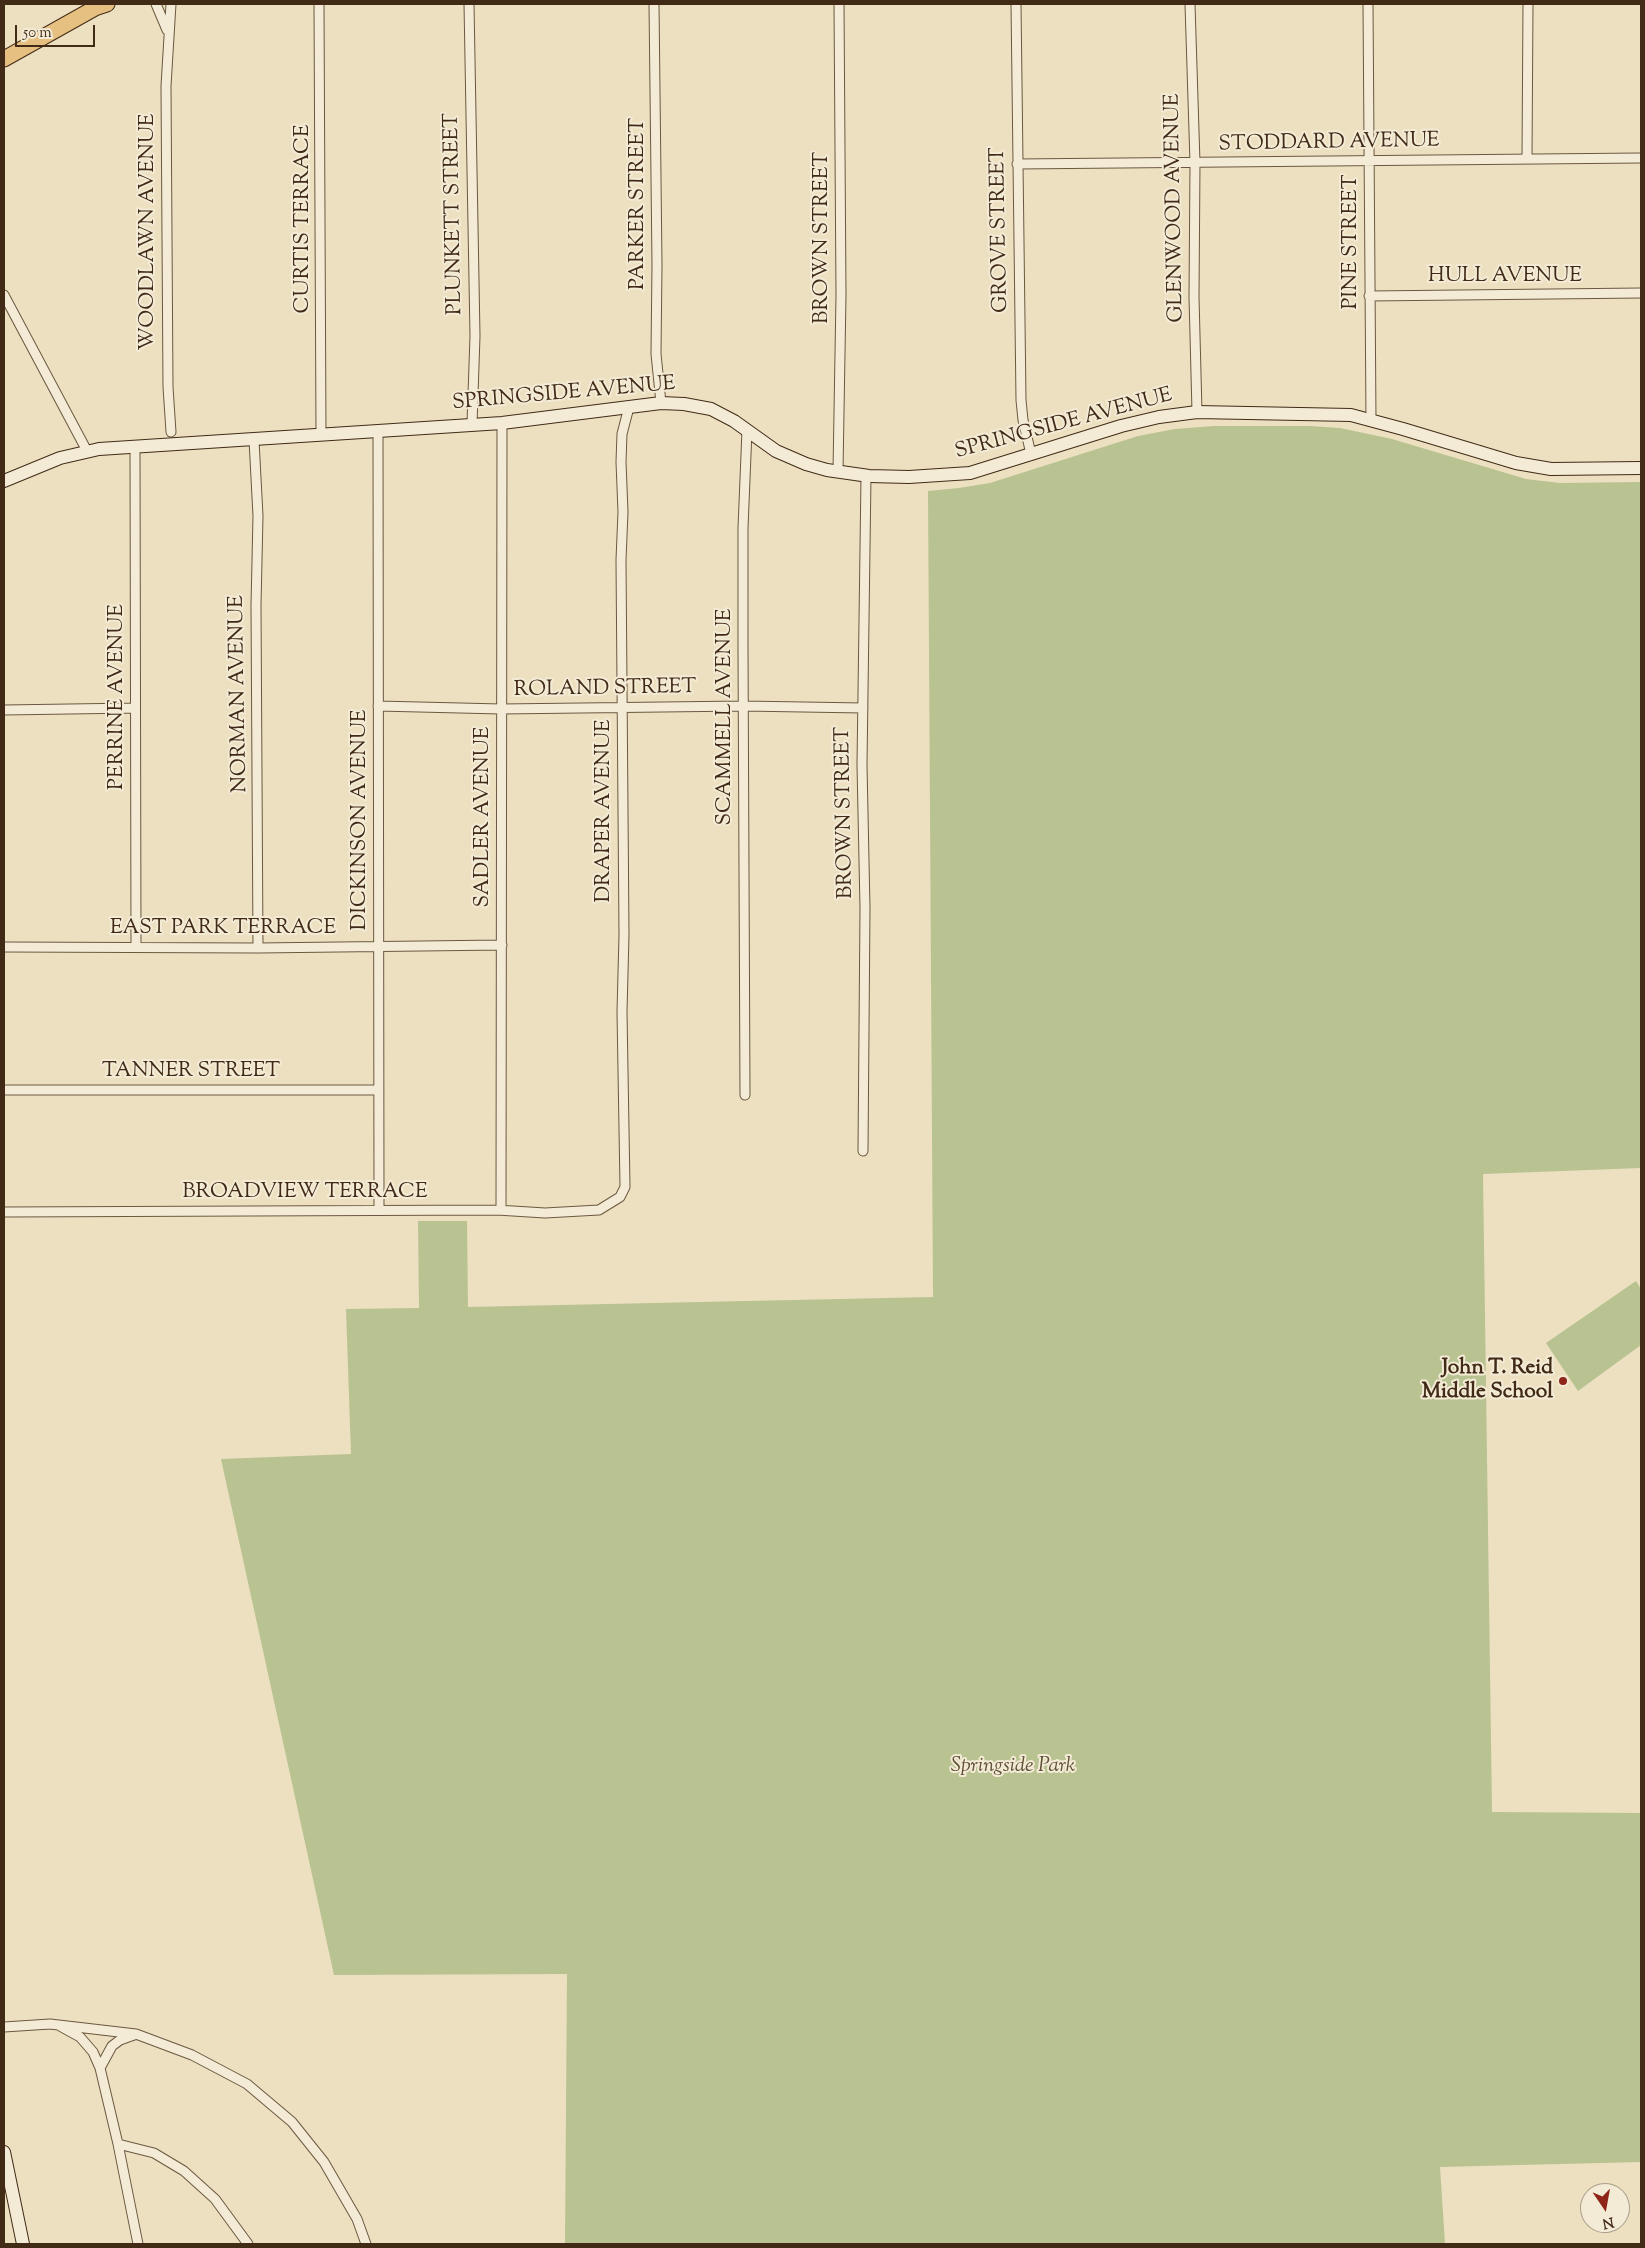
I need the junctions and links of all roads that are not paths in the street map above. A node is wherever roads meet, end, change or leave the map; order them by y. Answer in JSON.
{"nodes":[{"id":1,"x":156,"y":4,"type":"edge"},
{"id":2,"x":171,"y":4,"type":"edge"},
{"id":3,"x":319,"y":4,"type":"edge"},
{"id":4,"x":469,"y":4,"type":"edge"},
{"id":5,"x":654,"y":4,"type":"edge"},
{"id":6,"x":839,"y":4,"type":"edge"},
{"id":7,"x":1016,"y":4,"type":"edge"},
{"id":8,"x":1190,"y":4,"type":"edge"},
{"id":9,"x":1368,"y":4,"type":"edge"},
{"id":10,"x":1528,"y":4,"type":"edge"},
{"id":11,"x":101,"y":5,"type":"edge"},
{"id":12,"x":168,"y":33,"type":"junction"},
{"id":13,"x":4,"y":59,"type":"edge"},
{"id":14,"x":1527,"y":158,"type":"junction"},
{"id":15,"x":1641,"y":158,"type":"edge"},
{"id":16,"x":1370,"y":160,"type":"junction"},
{"id":17,"x":1195,"y":163,"type":"junction"},
{"id":18,"x":1017,"y":164,"type":"junction"},
{"id":19,"x":1641,"y":293,"type":"edge"},
{"id":20,"x":4,"y":295,"type":"edge"},
{"id":21,"x":1369,"y":296,"type":"junction"},
{"id":22,"x":661,"y":403,"type":"junction"},
{"id":23,"x":628,"y":407,"type":"junction"},
{"id":24,"x":1197,"y":412,"type":"junction"},
{"id":25,"x":1371,"y":420,"type":"junction"},
{"id":26,"x":502,"y":423,"type":"junction"},
{"id":27,"x":472,"y":424,"type":"junction"},
{"id":28,"x":378,"y":430,"type":"junction"},
{"id":29,"x":747,"y":430,"type":"junction"},
{"id":30,"x":171,"y":432,"type":"dead end"},
{"id":31,"x":321,"y":434,"type":"junction"},
{"id":32,"x":254,"y":440,"type":"junction"},
{"id":33,"x":135,"y":448,"type":"junction"},
{"id":34,"x":87,"y":451,"type":"junction"},
{"id":35,"x":1031,"y":454,"type":"junction"},
{"id":36,"x":1641,"y":468,"type":"edge"},
{"id":37,"x":838,"y":472,"type":"junction"},
{"id":38,"x":866,"y":476,"type":"junction"},
{"id":39,"x":4,"y":481,"type":"edge"},
{"id":40,"x":378,"y":706,"type":"junction"},
{"id":41,"x":743,"y":706,"type":"junction"},
{"id":42,"x":135,"y":708,"type":"junction"},
{"id":43,"x":863,"y":708,"type":"junction"},
{"id":44,"x":501,"y":709,"type":"junction"},
{"id":45,"x":623,"y":709,"type":"junction"},
{"id":46,"x":4,"y":710,"type":"edge"},
{"id":47,"x":502,"y":945,"type":"junction"},
{"id":48,"x":378,"y":946,"type":"junction"},
{"id":49,"x":4,"y":947,"type":"edge"},
{"id":50,"x":136,"y":947,"type":"junction"},
{"id":51,"x":258,"y":948,"type":"junction"},
{"id":52,"x":4,"y":1090,"type":"edge"},
{"id":53,"x":379,"y":1090,"type":"junction"},
{"id":54,"x":744,"y":1095,"type":"dead end"},
{"id":55,"x":863,"y":1151,"type":"dead end"},
{"id":56,"x":606,"y":1206,"type":"joint"},
{"id":57,"x":379,"y":1210,"type":"junction"},
{"id":58,"x":501,"y":1210,"type":"junction"},
{"id":59,"x":4,"y":1212,"type":"edge"},
{"id":60,"x":58,"y":2025,"type":"junction"},
{"id":61,"x":4,"y":2027,"type":"edge"},
{"id":62,"x":136,"y":2034,"type":"junction"},
{"id":63,"x":100,"y":2068,"type":"junction"},
{"id":64,"x":118,"y":2144,"type":"junction"},
{"id":65,"x":4,"y":2152,"type":"edge"},
{"id":66,"x":23,"y":2244,"type":"edge"},
{"id":67,"x":138,"y":2244,"type":"edge"},
{"id":68,"x":248,"y":2244,"type":"edge"},
{"id":69,"x":366,"y":2244,"type":"edge"}],
"edges":[{"from":1,"to":12,"type":"street","name":"WOODLAWN AVENUE"},
{"from":2,"to":12,"type":"street","name":"WOODLAWN AVENUE"},
{"from":3,"to":31,"type":"street","name":"CURTIS TERRACE"},
{"from":4,"to":27,"type":"street","name":"PLUNKETT STREET"},
{"from":5,"to":22,"type":"street","name":"PARKER STREET"},
{"from":6,"to":37,"type":"street","name":"BROWN STREET"},
{"from":7,"to":18,"type":"street","name":"GROVE STREET"},
{"from":8,"to":17,"type":"street","name":"GLENWOOD AVENUE"},
{"from":9,"to":16,"type":"street","name":"PINE STREET"},
{"from":10,"to":14,"type":"street"},
{"from":11,"to":13,"type":"main road"},
{"from":12,"to":30,"type":"street","name":"WOODLAWN AVENUE"},
{"from":14,"to":15,"type":"street","name":"STODDARD AVENUE"},
{"from":14,"to":16,"type":"street","name":"STODDARD AVENUE"},
{"from":16,"to":17,"type":"street","name":"STODDARD AVENUE"},
{"from":16,"to":21,"type":"street","name":"PINE STREET"},
{"from":17,"to":18,"type":"street","name":"STODDARD AVENUE"},
{"from":17,"to":24,"type":"street","name":"GLENWOOD AVENUE"},
{"from":18,"to":35,"type":"street","name":"GROVE STREET"},
{"from":19,"to":21,"type":"street","name":"HULL AVENUE"},
{"from":20,"to":34,"type":"street"},
{"from":21,"to":25,"type":"street","name":"PINE STREET"},
{"from":22,"to":23,"type":"street","name":"SPRINGSIDE AVENUE"},
{"from":22,"to":29,"type":"street","name":"SPRINGSIDE AVENUE"},
{"from":23,"to":26,"type":"street","name":"SPRINGSIDE AVENUE"},
{"from":23,"to":45,"type":"street","name":"DRAPER AVENUE"},
{"from":24,"to":25,"type":"street","name":"SPRINGSIDE AVENUE"},
{"from":24,"to":35,"type":"street","name":"SPRINGSIDE AVENUE"},
{"from":25,"to":36,"type":"street","name":"SPRINGSIDE AVENUE"},
{"from":26,"to":27,"type":"street","name":"SPRINGSIDE AVENUE"},
{"from":26,"to":44,"type":"street","name":"SADLER AVENUE"},
{"from":27,"to":28,"type":"street","name":"SPRINGSIDE AVENUE"},
{"from":28,"to":31,"type":"street","name":"SPRINGSIDE AVENUE"},
{"from":28,"to":40,"type":"street","name":"DICKINSON AVENUE"},
{"from":29,"to":37,"type":"street","name":"SPRINGSIDE AVENUE"},
{"from":29,"to":41,"type":"street","name":"SCAMMELL AVENUE"},
{"from":31,"to":32,"type":"street","name":"SPRINGSIDE AVENUE"},
{"from":32,"to":33,"type":"street","name":"SPRINGSIDE AVENUE"},
{"from":32,"to":51,"type":"street","name":"NORMAN AVENUE"},
{"from":33,"to":34,"type":"street","name":"SPRINGSIDE AVENUE"},
{"from":33,"to":42,"type":"street","name":"PERRINE AVENUE"},
{"from":34,"to":39,"type":"street","name":"SPRINGSIDE AVENUE"},
{"from":35,"to":38,"type":"street","name":"SPRINGSIDE AVENUE"},
{"from":37,"to":38,"type":"street","name":"SPRINGSIDE AVENUE"},
{"from":38,"to":43,"type":"street","name":"BROWN STREET"},
{"from":40,"to":44,"type":"street","name":"ROLAND STREET"},
{"from":40,"to":48,"type":"street","name":"DICKINSON AVENUE"},
{"from":41,"to":43,"type":"street","name":"ROLAND STREET"},
{"from":41,"to":45,"type":"street","name":"ROLAND STREET"},
{"from":41,"to":54,"type":"street","name":"SCAMMELL AVENUE"},
{"from":42,"to":46,"type":"street"},
{"from":42,"to":50,"type":"street","name":"PERRINE AVENUE"},
{"from":43,"to":55,"type":"street","name":"BROWN STREET"},
{"from":44,"to":45,"type":"street","name":"ROLAND STREET"},
{"from":44,"to":47,"type":"street","name":"SADLER AVENUE"},
{"from":45,"to":56,"type":"street","name":"DRAPER AVENUE"},
{"from":47,"to":48,"type":"street","name":"EAST PARK TERRACE"},
{"from":47,"to":58,"type":"street","name":"SADLER AVENUE"},
{"from":48,"to":51,"type":"street","name":"EAST PARK TERRACE"},
{"from":48,"to":53,"type":"street","name":"DICKINSON AVENUE"},
{"from":49,"to":50,"type":"street","name":"EAST PARK TERRACE"},
{"from":50,"to":51,"type":"street","name":"EAST PARK TERRACE"},
{"from":52,"to":53,"type":"street","name":"TANNER STREET"},
{"from":53,"to":57,"type":"street","name":"DICKINSON AVENUE"},
{"from":56,"to":58,"type":"street","name":"BROADVIEW TERRACE"},
{"from":57,"to":58,"type":"street","name":"BROADVIEW TERRACE"},
{"from":57,"to":59,"type":"street","name":"BROADVIEW TERRACE"},
{"from":60,"to":61,"type":"street"},
{"from":60,"to":62,"type":"street"},
{"from":60,"to":63,"type":"street"},
{"from":62,"to":63,"type":"street"},
{"from":62,"to":69,"type":"street"},
{"from":63,"to":64,"type":"street"},
{"from":64,"to":67,"type":"street"},
{"from":64,"to":68,"type":"street"},
{"from":65,"to":66,"type":"street"}]}
